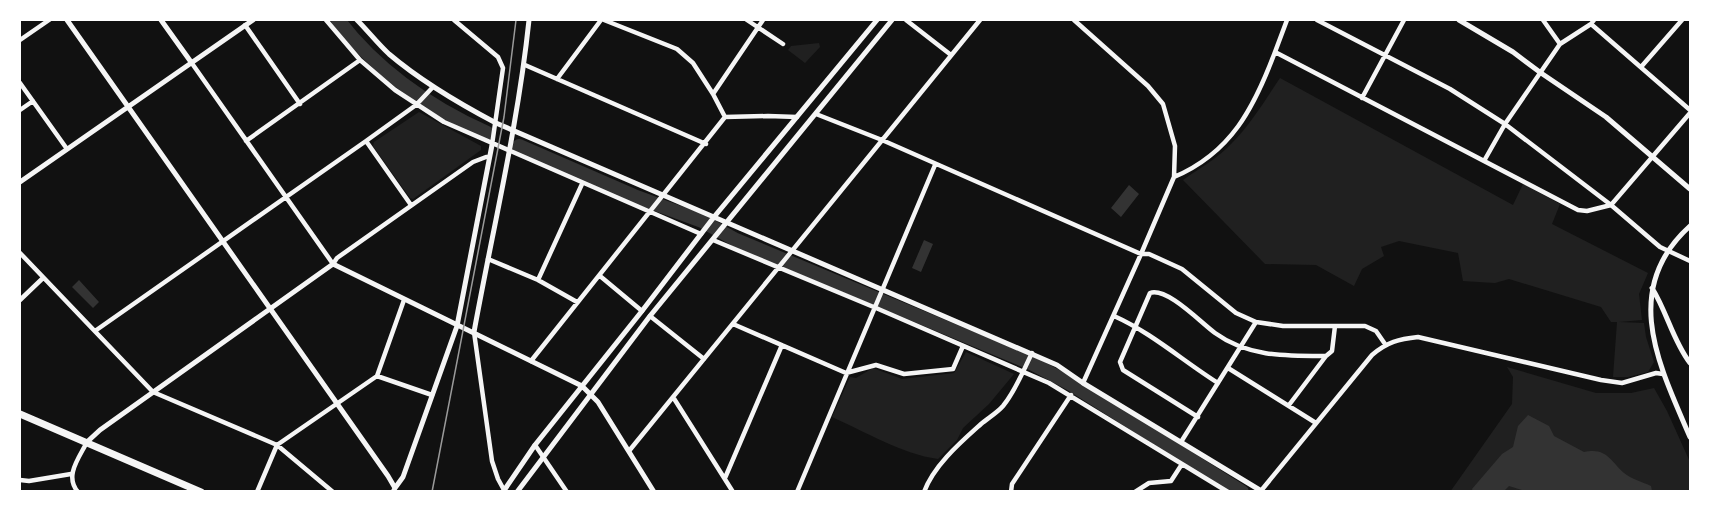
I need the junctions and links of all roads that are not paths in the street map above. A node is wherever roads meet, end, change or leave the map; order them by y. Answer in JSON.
{"nodes":[{"id":1,"x":49,"y":20,"type":"edge"},
{"id":2,"x":67,"y":20,"type":"edge"},
{"id":3,"x":161,"y":20,"type":"edge"},
{"id":4,"x":253,"y":20,"type":"edge"},
{"id":5,"x":326,"y":20,"type":"edge"},
{"id":6,"x":357,"y":20,"type":"edge"},
{"id":7,"x":454,"y":20,"type":"edge"},
{"id":8,"x":529,"y":20,"type":"edge"},
{"id":9,"x":603,"y":20,"type":"edge"},
{"id":10,"x":747,"y":20,"type":"edge"},
{"id":11,"x":763,"y":20,"type":"edge"},
{"id":12,"x":877,"y":20,"type":"edge"},
{"id":13,"x":892,"y":20,"type":"edge"},
{"id":14,"x":906,"y":20,"type":"edge"},
{"id":15,"x":980,"y":20,"type":"edge"},
{"id":16,"x":1074,"y":20,"type":"edge"},
{"id":17,"x":1287,"y":20,"type":"edge"},
{"id":18,"x":1317,"y":20,"type":"edge"},
{"id":19,"x":1404,"y":20,"type":"edge"},
{"id":20,"x":1459,"y":20,"type":"edge"},
{"id":21,"x":1543,"y":20,"type":"edge"},
{"id":22,"x":1682,"y":20,"type":"edge"},
{"id":23,"x":1592,"y":22,"type":"edge"},
{"id":24,"x":245,"y":25,"type":"junction"},
{"id":25,"x":758,"y":27,"type":"junction"},
{"id":26,"x":20,"y":40,"type":"edge"},
{"id":27,"x":1560,"y":44,"type":"junction"},
{"id":28,"x":783,"y":45,"type":"dead end"},
{"id":29,"x":1275,"y":52,"type":"junction"},
{"id":30,"x":951,"y":55,"type":"junction"},
{"id":31,"x":1384,"y":55,"type":"junction"},
{"id":32,"x":360,"y":60,"type":"junction"},
{"id":33,"x":191,"y":62,"type":"junction"},
{"id":34,"x":525,"y":65,"type":"junction"},
{"id":35,"x":1641,"y":68,"type":"junction"},
{"id":36,"x":1540,"y":73,"type":"junction"},
{"id":37,"x":557,"y":79,"type":"junction"},
{"id":38,"x":20,"y":83,"type":"edge"},
{"id":39,"x":432,"y":88,"type":"junction"},
{"id":40,"x":713,"y":94,"type":"junction"},
{"id":41,"x":1362,"y":98,"type":"junction"},
{"id":42,"x":33,"y":101,"type":"junction"},
{"id":43,"x":300,"y":104,"type":"junction"},
{"id":44,"x":416,"y":105,"type":"junction"},
{"id":45,"x":128,"y":106,"type":"junction"},
{"id":46,"x":20,"y":111,"type":"edge"},
{"id":47,"x":1690,"y":112,"type":"edge"},
{"id":48,"x":816,"y":114,"type":"junction"},
{"id":49,"x":725,"y":117,"type":"junction"},
{"id":50,"x":797,"y":117,"type":"junction"},
{"id":51,"x":496,"y":123,"type":"junction"},
{"id":52,"x":1505,"y":124,"type":"junction"},
{"id":53,"x":514,"y":130,"type":"junction"},
{"id":54,"x":882,"y":140,"type":"junction"},
{"id":55,"x":246,"y":141,"type":"junction"},
{"id":56,"x":366,"y":141,"type":"junction"},
{"id":57,"x":706,"y":144,"type":"junction"},
{"id":58,"x":492,"y":145,"type":"junction"},
{"id":59,"x":67,"y":149,"type":"junction"},
{"id":60,"x":510,"y":152,"type":"junction"},
{"id":61,"x":1653,"y":157,"type":"junction"},
{"id":62,"x":489,"y":158,"type":"junction"},
{"id":63,"x":1484,"y":161,"type":"junction"},
{"id":64,"x":934,"y":165,"type":"junction"},
{"id":65,"x":1173,"y":177,"type":"junction"},
{"id":66,"x":20,"y":182,"type":"edge"},
{"id":67,"x":582,"y":183,"type":"junction"},
{"id":68,"x":1690,"y":189,"type":"edge"},
{"id":69,"x":286,"y":197,"type":"junction"},
{"id":70,"x":662,"y":197,"type":"junction"},
{"id":71,"x":1611,"y":205,"type":"junction"},
{"id":72,"x":411,"y":206,"type":"junction"},
{"id":73,"x":651,"y":211,"type":"junction"},
{"id":74,"x":713,"y":218,"type":"junction"},
{"id":75,"x":726,"y":224,"type":"junction"},
{"id":76,"x":1690,"y":226,"type":"edge"},
{"id":77,"x":702,"y":232,"type":"junction"},
{"id":78,"x":714,"y":238,"type":"junction"},
{"id":79,"x":222,"y":240,"type":"junction"},
{"id":80,"x":1669,"y":250,"type":"junction"},
{"id":81,"x":20,"y":253,"type":"edge"},
{"id":82,"x":789,"y":254,"type":"junction"},
{"id":83,"x":1141,"y":254,"type":"junction"},
{"id":84,"x":488,"y":259,"type":"junction"},
{"id":85,"x":1690,"y":261,"type":"edge"},
{"id":86,"x":333,"y":264,"type":"junction"},
{"id":87,"x":780,"y":266,"type":"junction"},
{"id":88,"x":600,"y":276,"type":"junction"},
{"id":89,"x":43,"y":278,"type":"junction"},
{"id":90,"x":538,"y":280,"type":"junction"},
{"id":91,"x":1652,"y":288,"type":"junction"},
{"id":92,"x":881,"y":291,"type":"junction"},
{"id":93,"x":20,"y":300,"type":"edge"},
{"id":94,"x":404,"y":300,"type":"junction"},
{"id":95,"x":577,"y":302,"type":"junction"},
{"id":96,"x":876,"y":308,"type":"junction"},
{"id":97,"x":271,"y":310,"type":"junction"},
{"id":98,"x":642,"y":311,"type":"junction"},
{"id":99,"x":650,"y":316,"type":"junction"},
{"id":100,"x":1114,"y":316,"type":"junction"},
{"id":101,"x":1256,"y":322,"type":"junction"},
{"id":102,"x":732,"y":324,"type":"junction"},
{"id":103,"x":457,"y":326,"type":"junction"},
{"id":104,"x":1136,"y":326,"type":"junction"},
{"id":105,"x":1335,"y":326,"type":"junction"},
{"id":106,"x":95,"y":331,"type":"junction"},
{"id":107,"x":474,"y":332,"type":"junction"},
{"id":108,"x":1385,"y":344,"type":"junction"},
{"id":109,"x":782,"y":345,"type":"junction"},
{"id":110,"x":963,"y":346,"type":"junction"},
{"id":111,"x":1240,"y":348,"type":"junction"},
{"id":112,"x":1030,"y":356,"type":"junction"},
{"id":113,"x":1326,"y":356,"type":"junction"},
{"id":114,"x":704,"y":359,"type":"junction"},
{"id":115,"x":531,"y":361,"type":"junction"},
{"id":116,"x":1690,"y":363,"type":"edge"},
{"id":117,"x":1228,"y":368,"type":"junction"},
{"id":118,"x":1024,"y":371,"type":"junction"},
{"id":119,"x":846,"y":373,"type":"junction"},
{"id":120,"x":1663,"y":374,"type":"junction"},
{"id":121,"x":377,"y":376,"type":"junction"},
{"id":122,"x":1083,"y":383,"type":"junction"},
{"id":123,"x":1218,"y":383,"type":"junction"},
{"id":124,"x":582,"y":386,"type":"junction"},
{"id":125,"x":153,"y":392,"type":"junction"},
{"id":126,"x":591,"y":394,"type":"junction"},
{"id":127,"x":432,"y":395,"type":"junction"},
{"id":128,"x":1071,"y":395,"type":"junction"},
{"id":129,"x":673,"y":397,"type":"junction"},
{"id":130,"x":338,"y":403,"type":"junction"},
{"id":131,"x":1289,"y":405,"type":"junction"},
{"id":132,"x":20,"y":414,"type":"edge"},
{"id":133,"x":1198,"y":417,"type":"junction"},
{"id":134,"x":1316,"y":423,"type":"junction"},
{"id":135,"x":1690,"y":437,"type":"edge"},
{"id":136,"x":87,"y":442,"type":"junction"},
{"id":137,"x":1181,"y":442,"type":"junction"},
{"id":138,"x":277,"y":445,"type":"junction"},
{"id":139,"x":535,"y":445,"type":"junction"},
{"id":140,"x":629,"y":451,"type":"junction"},
{"id":141,"x":543,"y":455,"type":"junction"},
{"id":142,"x":1182,"y":464,"type":"junction"},
{"id":143,"x":71,"y":474,"type":"junction"},
{"id":144,"x":725,"y":478,"type":"junction"},
{"id":145,"x":20,"y":480,"type":"edge"},
{"id":146,"x":394,"y":490,"type":"edge"},
{"id":147,"x":504,"y":491,"type":"edge"},
{"id":148,"x":1262,"y":491,"type":"edge"},
{"id":149,"x":78,"y":492,"type":"edge"},
{"id":150,"x":201,"y":492,"type":"edge"},
{"id":151,"x":257,"y":492,"type":"edge"},
{"id":152,"x":333,"y":492,"type":"edge"},
{"id":153,"x":517,"y":492,"type":"edge"},
{"id":154,"x":567,"y":492,"type":"edge"},
{"id":155,"x":654,"y":492,"type":"edge"},
{"id":156,"x":733,"y":492,"type":"edge"},
{"id":157,"x":797,"y":492,"type":"edge"},
{"id":158,"x":924,"y":492,"type":"edge"},
{"id":159,"x":1011,"y":492,"type":"edge"},
{"id":160,"x":1135,"y":492,"type":"edge"},
{"id":161,"x":1228,"y":492,"type":"edge"}],
"edges":[{"from":1,"to":26,"type":"street"},
{"from":2,"to":45,"type":"street"},
{"from":3,"to":33,"type":"street"},
{"from":4,"to":24,"type":"street"},
{"from":5,"to":32,"type":"street"},
{"from":6,"to":39,"type":"street"},
{"from":7,"to":51,"type":"street"},
{"from":8,"to":34,"type":"street"},
{"from":9,"to":37,"type":"street"},
{"from":9,"to":40,"type":"street"},
{"from":10,"to":25,"type":"street"},
{"from":11,"to":25,"type":"street"},
{"from":12,"to":50,"type":"street"},
{"from":13,"to":48,"type":"street"},
{"from":14,"to":30,"type":"street"},
{"from":15,"to":30,"type":"street"},
{"from":16,"to":65,"type":"street"},
{"from":17,"to":29,"type":"street"},
{"from":18,"to":31,"type":"street"},
{"from":19,"to":31,"type":"street"},
{"from":20,"to":36,"type":"street"},
{"from":21,"to":27,"type":"street"},
{"from":22,"to":35,"type":"street"},
{"from":23,"to":27,"type":"street"},
{"from":23,"to":35,"type":"street"},
{"from":24,"to":33,"type":"street"},
{"from":24,"to":43,"type":"street"},
{"from":25,"to":28,"type":"street"},
{"from":25,"to":40,"type":"street"},
{"from":27,"to":36,"type":"street"},
{"from":29,"to":41,"type":"street"},
{"from":29,"to":65,"type":"street"},
{"from":30,"to":54,"type":"street"},
{"from":31,"to":41,"type":"street"},
{"from":31,"to":52,"type":"street"},
{"from":32,"to":43,"type":"street"},
{"from":32,"to":44,"type":"street"},
{"from":33,"to":45,"type":"street"},
{"from":33,"to":55,"type":"street"},
{"from":34,"to":37,"type":"street"},
{"from":34,"to":53,"type":"street"},
{"from":35,"to":47,"type":"street"},
{"from":36,"to":52,"type":"street"},
{"from":36,"to":61,"type":"street"},
{"from":37,"to":57,"type":"street"},
{"from":38,"to":42,"type":"street"},
{"from":39,"to":44,"type":"street"},
{"from":39,"to":51,"type":"street"},
{"from":40,"to":49,"type":"street"},
{"from":41,"to":63,"type":"street"},
{"from":42,"to":46,"type":"street"},
{"from":42,"to":59,"type":"street"},
{"from":43,"to":55,"type":"street"},
{"from":44,"to":56,"type":"street"},
{"from":44,"to":58,"type":"street"},
{"from":45,"to":59,"type":"street"},
{"from":45,"to":79,"type":"street"},
{"from":47,"to":61,"type":"street"},
{"from":48,"to":54,"type":"street"},
{"from":48,"to":75,"type":"street"},
{"from":49,"to":50,"type":"street"},
{"from":49,"to":57,"type":"street"},
{"from":50,"to":74,"type":"street"},
{"from":51,"to":53,"type":"street"},
{"from":51,"to":58,"type":"street"},
{"from":52,"to":63,"type":"street"},
{"from":52,"to":71,"type":"street"},
{"from":53,"to":60,"type":"street"},
{"from":53,"to":70,"type":"street"},
{"from":54,"to":64,"type":"street"},
{"from":54,"to":82,"type":"street"},
{"from":55,"to":69,"type":"street"},
{"from":56,"to":69,"type":"street"},
{"from":56,"to":72,"type":"street"},
{"from":57,"to":70,"type":"street"},
{"from":58,"to":60,"type":"street"},
{"from":58,"to":62,"type":"street"},
{"from":59,"to":66,"type":"street"},
{"from":60,"to":67,"type":"street"},
{"from":60,"to":84,"type":"street"},
{"from":61,"to":68,"type":"street"},
{"from":61,"to":71,"type":"street"},
{"from":62,"to":72,"type":"street"},
{"from":62,"to":103,"type":"street"},
{"from":63,"to":71,"type":"street"},
{"from":64,"to":83,"type":"street"},
{"from":64,"to":92,"type":"street"},
{"from":65,"to":83,"type":"street"},
{"from":67,"to":73,"type":"street"},
{"from":67,"to":90,"type":"street"},
{"from":69,"to":79,"type":"street"},
{"from":69,"to":86,"type":"street"},
{"from":70,"to":73,"type":"street"},
{"from":70,"to":74,"type":"street"},
{"from":71,"to":80,"type":"street"},
{"from":72,"to":86,"type":"street"},
{"from":73,"to":77,"type":"street"},
{"from":73,"to":88,"type":"street"},
{"from":74,"to":75,"type":"street"},
{"from":74,"to":77,"type":"street"},
{"from":75,"to":78,"type":"street"},
{"from":75,"to":82,"type":"street"},
{"from":76,"to":80,"type":"street"},
{"from":77,"to":98,"type":"street"},
{"from":78,"to":87,"type":"street"},
{"from":78,"to":99,"type":"street"},
{"from":79,"to":97,"type":"street"},
{"from":79,"to":106,"type":"street"},
{"from":80,"to":85,"type":"street"},
{"from":80,"to":91,"type":"street"},
{"from":81,"to":89,"type":"street"},
{"from":82,"to":87,"type":"street"},
{"from":82,"to":92,"type":"street"},
{"from":83,"to":100,"type":"street"},
{"from":83,"to":101,"type":"street"},
{"from":84,"to":90,"type":"street"},
{"from":84,"to":107,"type":"street"},
{"from":86,"to":94,"type":"street"},
{"from":86,"to":97,"type":"street"},
{"from":87,"to":96,"type":"street"},
{"from":87,"to":102,"type":"street"},
{"from":88,"to":95,"type":"street"},
{"from":88,"to":98,"type":"street"},
{"from":89,"to":93,"type":"street"},
{"from":89,"to":106,"type":"street"},
{"from":90,"to":95,"type":"street"},
{"from":91,"to":116,"type":"street"},
{"from":91,"to":120,"type":"street"},
{"from":92,"to":96,"type":"street"},
{"from":92,"to":112,"type":"street"},
{"from":94,"to":103,"type":"street"},
{"from":94,"to":121,"type":"street"},
{"from":95,"to":115,"type":"street"},
{"from":96,"to":110,"type":"street"},
{"from":96,"to":119,"type":"street"},
{"from":97,"to":125,"type":"street"},
{"from":97,"to":130,"type":"street"},
{"from":98,"to":124,"type":"street"},
{"from":99,"to":114,"type":"street"},
{"from":99,"to":126,"type":"street"},
{"from":100,"to":104,"type":"street"},
{"from":100,"to":122,"type":"street"},
{"from":101,"to":105,"type":"street"},
{"from":101,"to":111,"type":"street"},
{"from":102,"to":109,"type":"street"},
{"from":102,"to":114,"type":"street"},
{"from":103,"to":107,"type":"street"},
{"from":103,"to":127,"type":"street"},
{"from":104,"to":111,"type":"street"},
{"from":104,"to":123,"type":"street"},
{"from":104,"to":133,"type":"street"},
{"from":105,"to":108,"type":"street"},
{"from":105,"to":113,"type":"street"},
{"from":106,"to":125,"type":"street"},
{"from":107,"to":115,"type":"street"},
{"from":107,"to":147,"type":"street"},
{"from":108,"to":120,"type":"street"},
{"from":108,"to":134,"type":"street"},
{"from":109,"to":119,"type":"street"},
{"from":109,"to":144,"type":"street"},
{"from":110,"to":118,"type":"street"},
{"from":110,"to":119,"type":"street"},
{"from":111,"to":113,"type":"street"},
{"from":111,"to":117,"type":"street"},
{"from":112,"to":118,"type":"street"},
{"from":112,"to":122,"type":"street"},
{"from":113,"to":131,"type":"street"},
{"from":114,"to":129,"type":"street"},
{"from":115,"to":124,"type":"street"},
{"from":117,"to":123,"type":"street"},
{"from":117,"to":131,"type":"street"},
{"from":118,"to":128,"type":"street"},
{"from":118,"to":158,"type":"street"},
{"from":119,"to":157,"type":"street"},
{"from":120,"to":135,"type":"street"},
{"from":121,"to":127,"type":"street"},
{"from":121,"to":130,"type":"street"},
{"from":122,"to":137,"type":"street"},
{"from":123,"to":133,"type":"street"},
{"from":124,"to":126,"type":"street"},
{"from":124,"to":139,"type":"street"},
{"from":125,"to":136,"type":"street"},
{"from":125,"to":138,"type":"street"},
{"from":126,"to":140,"type":"street"},
{"from":126,"to":141,"type":"street"},
{"from":127,"to":146,"type":"street"},
{"from":128,"to":142,"type":"street"},
{"from":128,"to":159,"type":"street"},
{"from":129,"to":140,"type":"street"},
{"from":129,"to":144,"type":"street"},
{"from":130,"to":138,"type":"street"},
{"from":130,"to":146,"type":"street"},
{"from":131,"to":134,"type":"street"},
{"from":132,"to":136,"type":"main road"},
{"from":133,"to":137,"type":"street"},
{"from":134,"to":148,"type":"street"},
{"from":136,"to":143,"type":"street"},
{"from":136,"to":150,"type":"main road"},
{"from":137,"to":148,"type":"street"},
{"from":138,"to":151,"type":"street"},
{"from":138,"to":152,"type":"street"},
{"from":139,"to":141,"type":"street"},
{"from":139,"to":147,"type":"street"},
{"from":140,"to":155,"type":"street"},
{"from":141,"to":153,"type":"street"},
{"from":141,"to":154,"type":"street"},
{"from":142,"to":160,"type":"street"},
{"from":142,"to":161,"type":"street"},
{"from":143,"to":145,"type":"street"},
{"from":143,"to":149,"type":"street"},
{"from":144,"to":156,"type":"street"}]}
